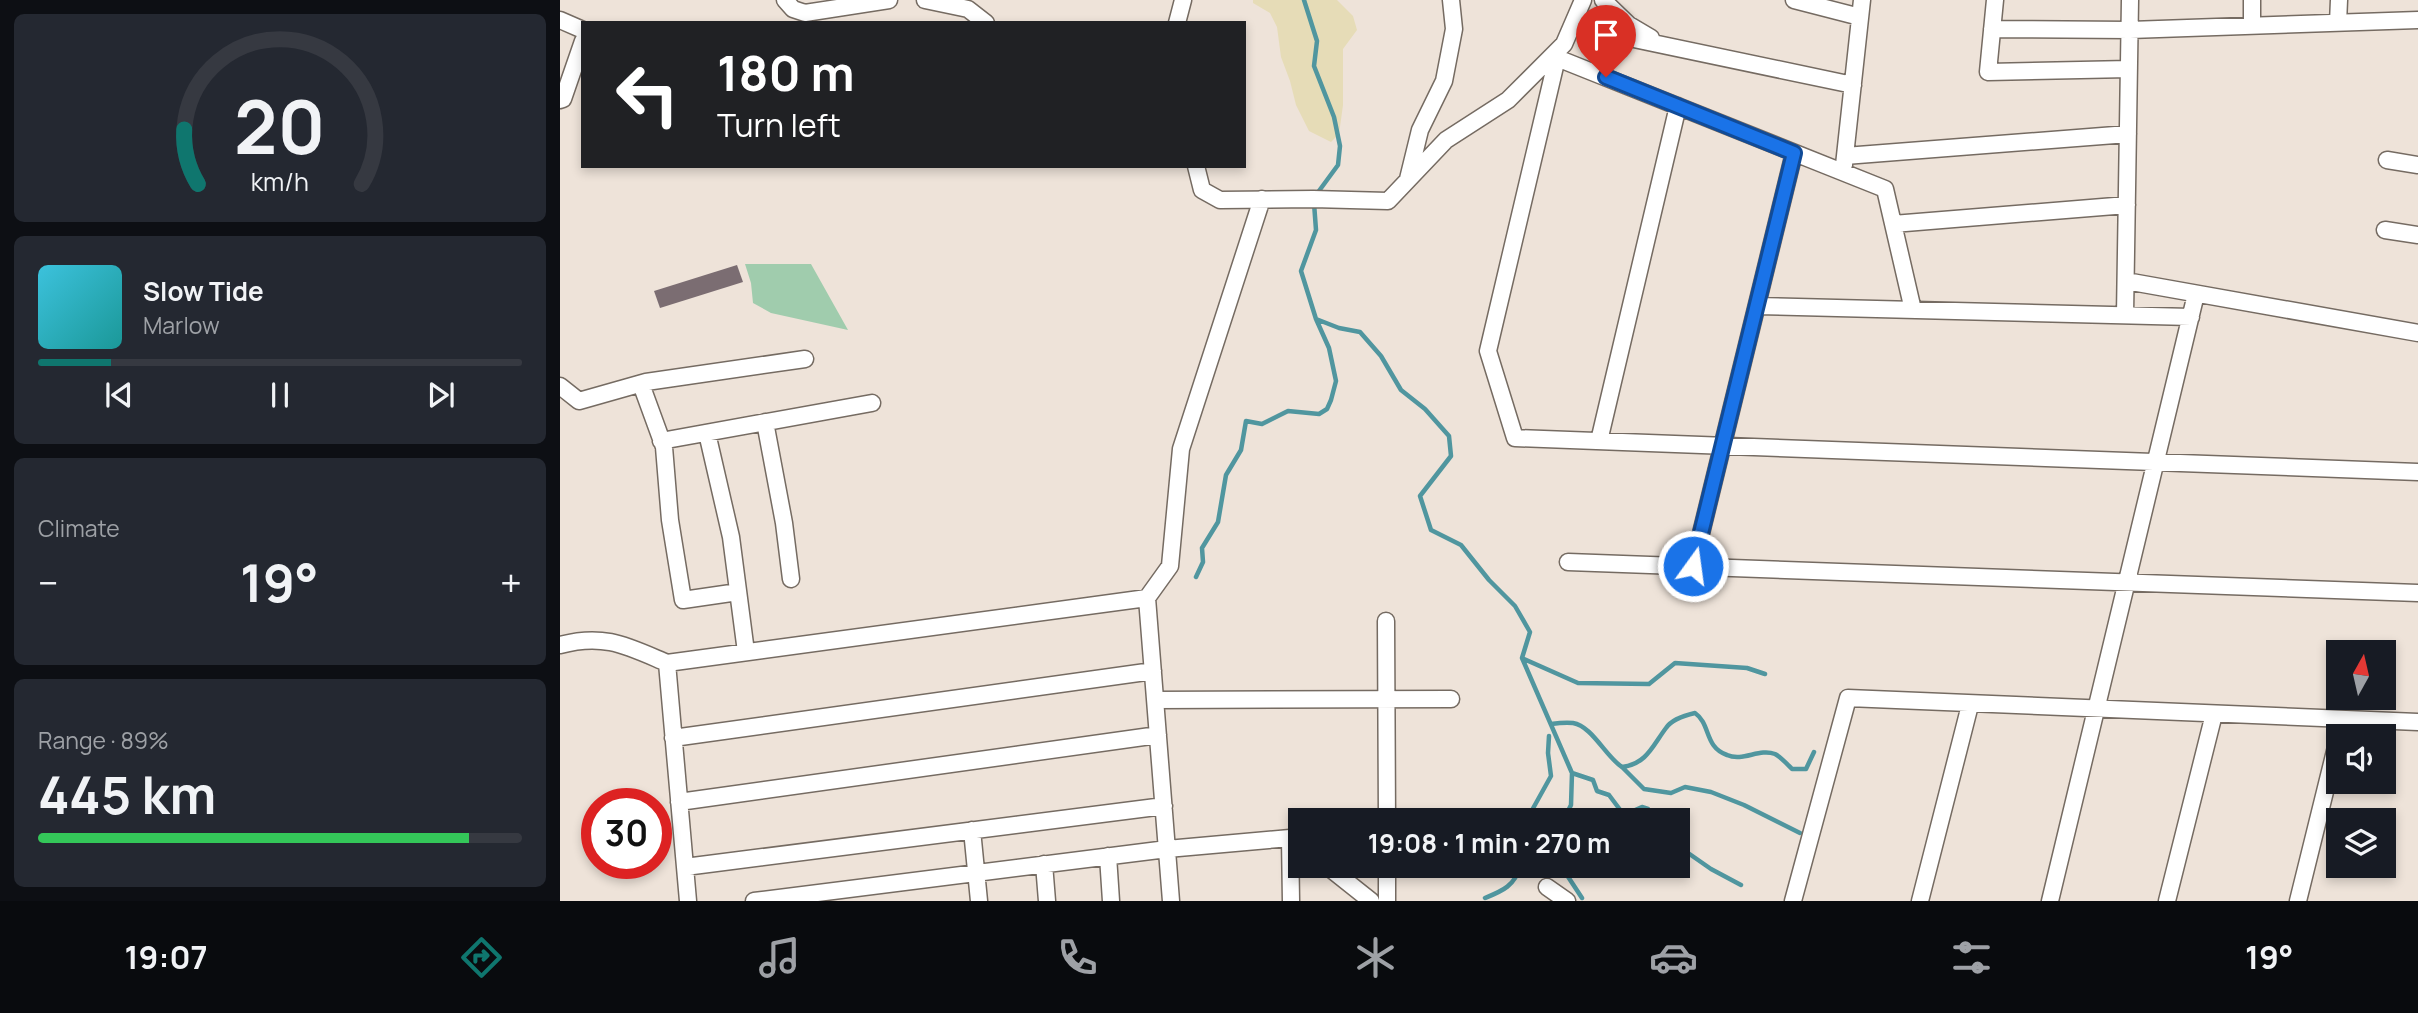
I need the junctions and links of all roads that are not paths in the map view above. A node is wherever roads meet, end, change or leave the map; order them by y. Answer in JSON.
{"nodes":[{"id":1,"x":889,"y":0,"type":"edge"},
{"id":2,"x":925,"y":0,"type":"edge"},
{"id":3,"x":1183,"y":0,"type":"edge"},
{"id":4,"x":1451,"y":0,"type":"edge"},
{"id":5,"x":1583,"y":0,"type":"edge"},
{"id":6,"x":1603,"y":0,"type":"edge"},
{"id":7,"x":1794,"y":0,"type":"edge"},
{"id":8,"x":1995,"y":0,"type":"edge"},
{"id":9,"x":2130,"y":0,"type":"edge"},
{"id":10,"x":2252,"y":0,"type":"edge"},
{"id":11,"x":2339,"y":0,"type":"edge"},
{"id":12,"x":791,"y":8,"type":"edge"},
{"id":13,"x":1861,"y":8,"type":"edge"},
{"id":14,"x":560,"y":19,"type":"edge"},
{"id":15,"x":2418,"y":20,"type":"edge"},
{"id":16,"x":983,"y":21,"type":"edge"},
{"id":17,"x":1178,"y":21,"type":"edge"},
{"id":18,"x":2338,"y":23,"type":"junction"},
{"id":19,"x":1572,"y":26,"type":"junction"},
{"id":20,"x":2252,"y":26,"type":"junction"},
{"id":21,"x":581,"y":29,"type":"edge"},
{"id":22,"x":1992,"y":29,"type":"junction"},
{"id":23,"x":2130,"y":30,"type":"junction"},
{"id":24,"x":1662,"y":45,"type":"junction"},
{"id":25,"x":581,"y":47,"type":"edge"},
{"id":26,"x":1555,"y":57,"type":"junction"},
{"id":27,"x":2129,"y":69,"type":"junction"},
{"id":28,"x":1853,"y":85,"type":"junction"},
{"id":29,"x":560,"y":100,"type":"edge"},
{"id":30,"x":1678,"y":106,"type":"junction"},
{"id":31,"x":2128,"y":134,"type":"junction"},
{"id":32,"x":1794,"y":153,"type":"junction"},
{"id":33,"x":1845,"y":156,"type":"junction"},
{"id":34,"x":2387,"y":160,"type":"dead end"},
{"id":35,"x":2418,"y":165,"type":"edge"},
{"id":36,"x":1196,"y":168,"type":"edge"},
{"id":37,"x":1843,"y":173,"type":"junction"},
{"id":38,"x":1407,"y":181,"type":"junction"},
{"id":39,"x":1262,"y":199,"type":"junction"},
{"id":40,"x":2127,"y":205,"type":"junction"},
{"id":41,"x":1893,"y":224,"type":"junction"},
{"id":42,"x":2385,"y":230,"type":"dead end"},
{"id":43,"x":2418,"y":235,"type":"edge"},
{"id":44,"x":2126,"y":281,"type":"junction"},
{"id":45,"x":2196,"y":294,"type":"junction"},
{"id":46,"x":1757,"y":306,"type":"junction"},
{"id":47,"x":1913,"y":310,"type":"junction"},
{"id":48,"x":2125,"y":315,"type":"junction"},
{"id":49,"x":2191,"y":317,"type":"junction"},
{"id":50,"x":2418,"y":333,"type":"edge"},
{"id":51,"x":805,"y":359,"type":"dead end"},
{"id":52,"x":641,"y":384,"type":"junction"},
{"id":53,"x":560,"y":386,"type":"edge"},
{"id":54,"x":872,"y":403,"type":"dead end"},
{"id":55,"x":765,"y":422,"type":"junction"},
{"id":56,"x":707,"y":433,"type":"junction"},
{"id":57,"x":661,"y":441,"type":"junction"},
{"id":58,"x":1599,"y":441,"type":"junction"},
{"id":59,"x":1723,"y":446,"type":"junction"},
{"id":60,"x":2155,"y":462,"type":"junction"},
{"id":61,"x":2418,"y":472,"type":"edge"},
{"id":62,"x":1568,"y":562,"type":"dead end"},
{"id":63,"x":1693,"y":566,"type":"junction"},
{"id":64,"x":791,"y":579,"type":"dead end"},
{"id":65,"x":2127,"y":582,"type":"junction"},
{"id":66,"x":738,"y":592,"type":"junction"},
{"id":67,"x":2418,"y":593,"type":"edge"},
{"id":68,"x":1147,"y":598,"type":"junction"},
{"id":69,"x":1386,"y":621,"type":"dead end"},
{"id":70,"x":560,"y":645,"type":"edge"},
{"id":71,"x":746,"y":652,"type":"junction"},
{"id":72,"x":667,"y":663,"type":"junction"},
{"id":73,"x":1153,"y":671,"type":"junction"},
{"id":74,"x":1386,"y":699,"type":"junction"},
{"id":75,"x":1451,"y":699,"type":"dead end"},
{"id":76,"x":1156,"y":700,"type":"junction"},
{"id":77,"x":1970,"y":705,"type":"junction"},
{"id":78,"x":2096,"y":709,"type":"junction"},
{"id":79,"x":2214,"y":714,"type":"junction"},
{"id":80,"x":2343,"y":719,"type":"junction"},
{"id":81,"x":2418,"y":722,"type":"edge"},
{"id":82,"x":2342,"y":724,"type":"edge"},
{"id":83,"x":1158,"y":735,"type":"junction"},
{"id":84,"x":673,"y":738,"type":"junction"},
{"id":85,"x":2326,"y":787,"type":"edge"},
{"id":86,"x":679,"y":802,"type":"junction"},
{"id":87,"x":1164,"y":806,"type":"junction"},
{"id":88,"x":1387,"y":808,"type":"edge"},
{"id":89,"x":972,"y":830,"type":"junction"},
{"id":90,"x":1288,"y":842,"type":"edge"},
{"id":91,"x":1167,"y":849,"type":"junction"},
{"id":92,"x":1108,"y":856,"type":"junction"},
{"id":93,"x":1044,"y":864,"type":"junction"},
{"id":94,"x":685,"y":867,"type":"junction"},
{"id":95,"x":976,"y":873,"type":"junction"},
{"id":96,"x":1293,"y":878,"type":"edge"},
{"id":97,"x":1342,"y":878,"type":"edge"},
{"id":98,"x":1387,"y":878,"type":"edge"},
{"id":99,"x":1547,"y":887,"type":"dead end"},
{"id":100,"x":688,"y":901,"type":"edge"},
{"id":101,"x":754,"y":901,"type":"edge"},
{"id":102,"x":979,"y":901,"type":"edge"},
{"id":103,"x":1047,"y":901,"type":"edge"},
{"id":104,"x":1111,"y":901,"type":"edge"},
{"id":105,"x":1171,"y":901,"type":"edge"},
{"id":106,"x":1291,"y":901,"type":"edge"},
{"id":107,"x":1371,"y":901,"type":"edge"},
{"id":108,"x":1387,"y":901,"type":"edge"},
{"id":109,"x":1567,"y":901,"type":"edge"},
{"id":110,"x":1793,"y":901,"type":"edge"},
{"id":111,"x":1920,"y":901,"type":"edge"},
{"id":112,"x":2050,"y":901,"type":"edge"},
{"id":113,"x":2167,"y":901,"type":"edge"},
{"id":114,"x":2298,"y":901,"type":"edge"}],
"edges":[{"from":1,"to":12,"type":"street"},
{"from":2,"to":16,"type":"street"},
{"from":3,"to":17,"type":"street"},
{"from":4,"to":38,"type":"street"},
{"from":5,"to":19,"type":"street"},
{"from":6,"to":24,"type":"street"},
{"from":7,"to":13,"type":"street"},
{"from":8,"to":22,"type":"street"},
{"from":9,"to":23,"type":"street"},
{"from":10,"to":20,"type":"street"},
{"from":11,"to":18,"type":"street"},
{"from":13,"to":28,"type":"street"},
{"from":14,"to":21,"type":"street"},
{"from":15,"to":18,"type":"street"},
{"from":18,"to":20,"type":"street"},
{"from":19,"to":24,"type":"street"},
{"from":19,"to":26,"type":"street"},
{"from":20,"to":23,"type":"street"},
{"from":22,"to":23,"type":"street"},
{"from":22,"to":27,"type":"street"},
{"from":23,"to":27,"type":"street"},
{"from":24,"to":28,"type":"street"},
{"from":25,"to":29,"type":"street"},
{"from":26,"to":30,"type":"street"},
{"from":26,"to":38,"type":"street"},
{"from":26,"to":58,"type":"street"},
{"from":27,"to":31,"type":"street"},
{"from":28,"to":33,"type":"street"},
{"from":30,"to":32,"type":"street"},
{"from":30,"to":58,"type":"street"},
{"from":31,"to":33,"type":"street"},
{"from":31,"to":40,"type":"street"},
{"from":32,"to":37,"type":"street"},
{"from":32,"to":46,"type":"street"},
{"from":33,"to":37,"type":"street"},
{"from":34,"to":35,"type":"street"},
{"from":36,"to":39,"type":"street"},
{"from":37,"to":41,"type":"street"},
{"from":38,"to":39,"type":"street"},
{"from":39,"to":68,"type":"street"},
{"from":40,"to":41,"type":"street"},
{"from":40,"to":44,"type":"street"},
{"from":41,"to":47,"type":"street"},
{"from":42,"to":43,"type":"street"},
{"from":44,"to":45,"type":"street"},
{"from":44,"to":48,"type":"street"},
{"from":45,"to":49,"type":"street"},
{"from":45,"to":50,"type":"street"},
{"from":46,"to":47,"type":"street"},
{"from":46,"to":59,"type":"street"},
{"from":47,"to":48,"type":"street"},
{"from":48,"to":49,"type":"street"},
{"from":49,"to":60,"type":"street"},
{"from":51,"to":52,"type":"street"},
{"from":52,"to":53,"type":"street"},
{"from":52,"to":57,"type":"street"},
{"from":54,"to":55,"type":"street"},
{"from":55,"to":56,"type":"street"},
{"from":55,"to":64,"type":"street"},
{"from":56,"to":57,"type":"street"},
{"from":56,"to":66,"type":"street"},
{"from":57,"to":66,"type":"street"},
{"from":58,"to":59,"type":"street"},
{"from":59,"to":60,"type":"street"},
{"from":59,"to":63,"type":"street"},
{"from":60,"to":61,"type":"street"},
{"from":60,"to":65,"type":"street"},
{"from":62,"to":63,"type":"street"},
{"from":63,"to":65,"type":"street"},
{"from":65,"to":67,"type":"street"},
{"from":65,"to":78,"type":"street"},
{"from":66,"to":71,"type":"street"},
{"from":68,"to":71,"type":"street"},
{"from":68,"to":73,"type":"street"},
{"from":69,"to":74,"type":"street"},
{"from":70,"to":72,"type":"street"},
{"from":71,"to":72,"type":"street"},
{"from":72,"to":84,"type":"street"},
{"from":73,"to":76,"type":"street"},
{"from":73,"to":84,"type":"street"},
{"from":74,"to":75,"type":"street"},
{"from":74,"to":76,"type":"street"},
{"from":74,"to":88,"type":"street"},
{"from":76,"to":83,"type":"street"},
{"from":77,"to":78,"type":"street"},
{"from":77,"to":110,"type":"street"},
{"from":77,"to":111,"type":"street"},
{"from":78,"to":79,"type":"street"},
{"from":78,"to":112,"type":"street"},
{"from":79,"to":80,"type":"street"},
{"from":79,"to":113,"type":"street"},
{"from":80,"to":81,"type":"street"},
{"from":80,"to":82,"type":"street"},
{"from":83,"to":86,"type":"street"},
{"from":83,"to":87,"type":"street"},
{"from":84,"to":86,"type":"street"},
{"from":85,"to":114,"type":"street"},
{"from":86,"to":94,"type":"street"},
{"from":87,"to":89,"type":"street"},
{"from":87,"to":91,"type":"street"},
{"from":89,"to":94,"type":"street"},
{"from":89,"to":95,"type":"street"},
{"from":90,"to":91,"type":"street"},
{"from":91,"to":92,"type":"street"},
{"from":91,"to":105,"type":"street"},
{"from":92,"to":93,"type":"street"},
{"from":92,"to":104,"type":"street"},
{"from":93,"to":95,"type":"street"},
{"from":93,"to":103,"type":"street"},
{"from":94,"to":100,"type":"street"},
{"from":95,"to":101,"type":"street"},
{"from":95,"to":102,"type":"street"},
{"from":96,"to":106,"type":"street"},
{"from":97,"to":107,"type":"street"},
{"from":98,"to":108,"type":"street"},
{"from":99,"to":109,"type":"street"}]}
